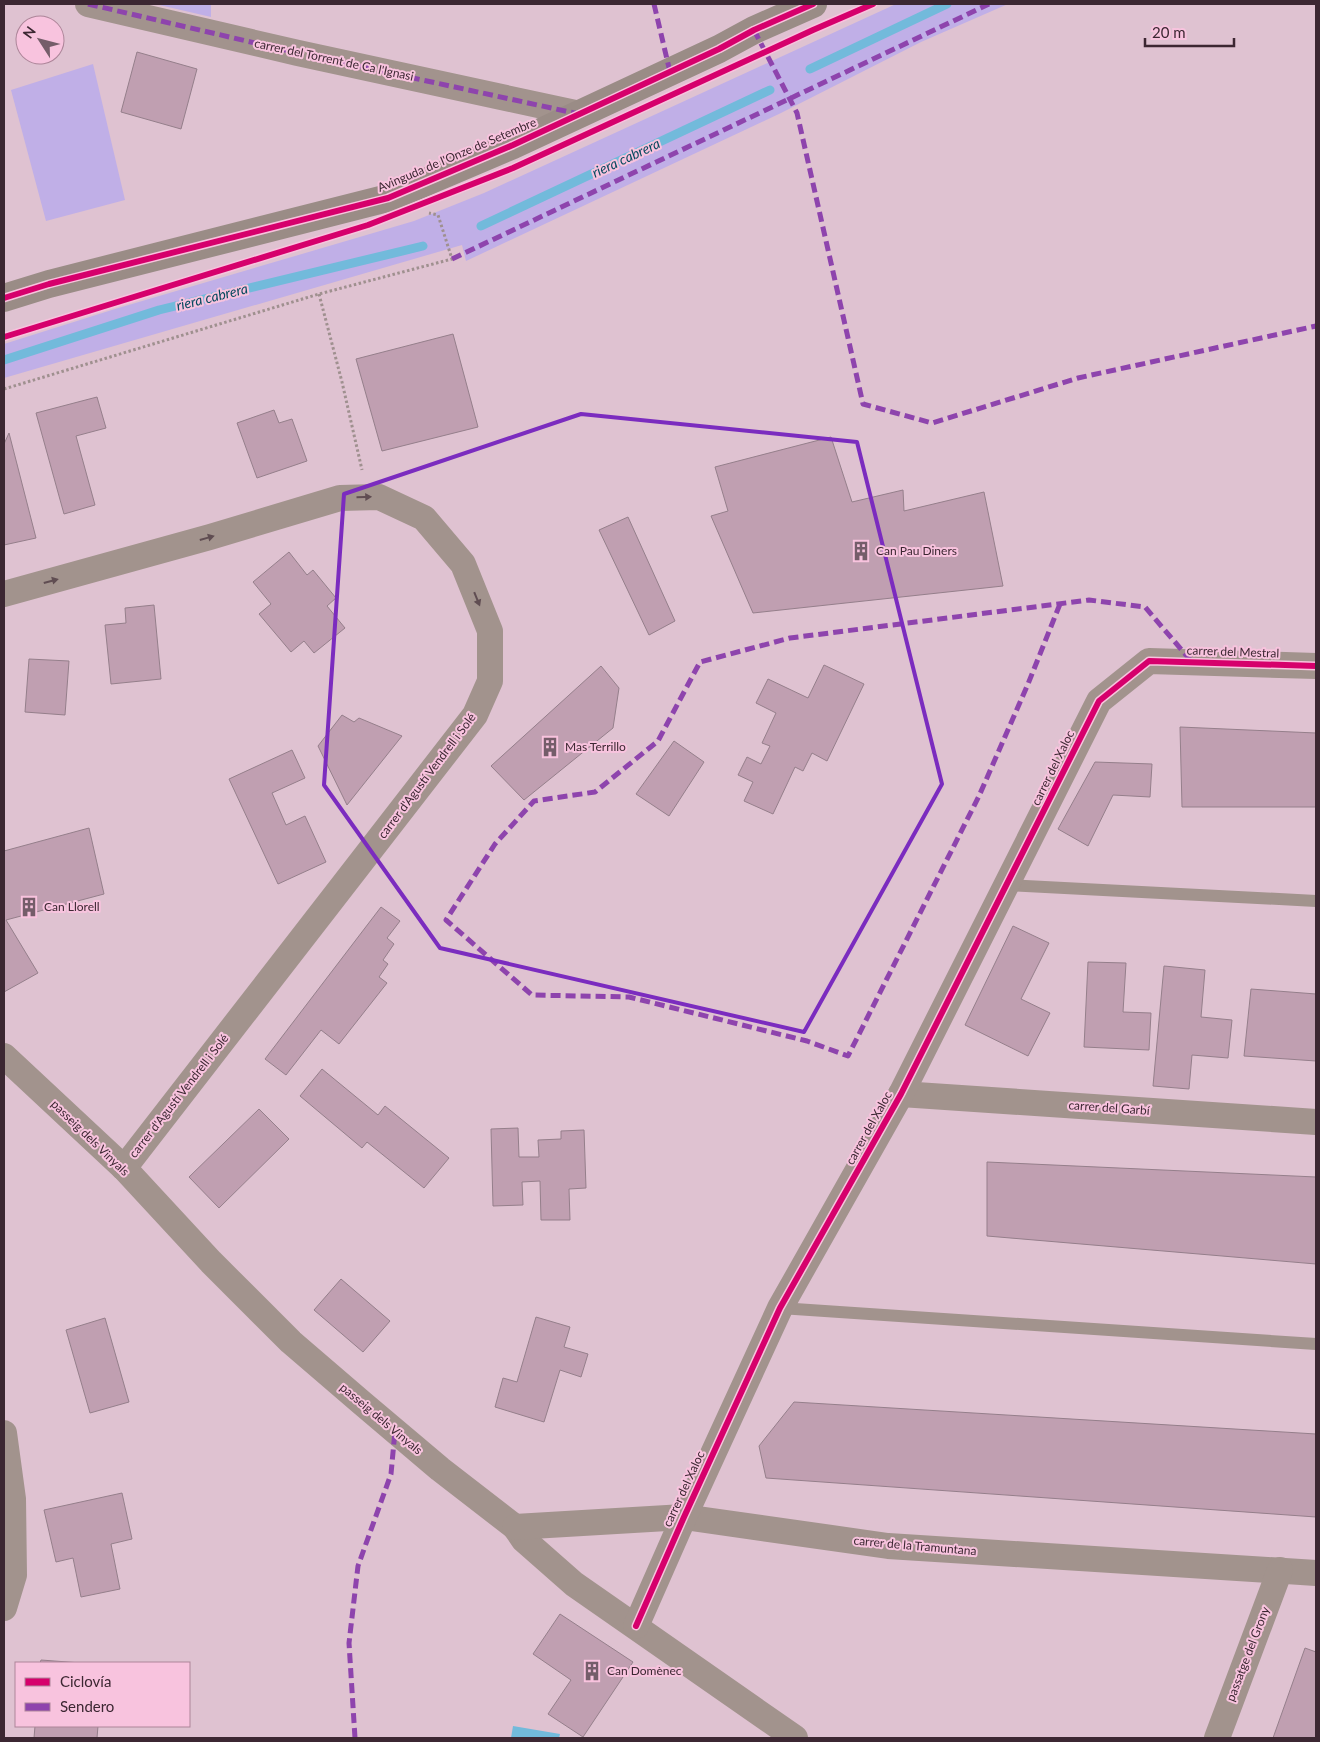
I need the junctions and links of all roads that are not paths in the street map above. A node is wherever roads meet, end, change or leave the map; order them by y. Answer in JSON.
{"nodes":[{"id":1,"x":88,"y":4,"type":"edge"},
{"id":2,"x":813,"y":4,"type":"edge"},
{"id":3,"x":580,"y":114,"type":"junction"},
{"id":4,"x":4,"y":298,"type":"edge"},
{"id":5,"x":4,"y":594,"type":"edge"},
{"id":6,"x":1149,"y":661,"type":"joint"},
{"id":7,"x":1316,"y":666,"type":"edge"},
{"id":8,"x":1008,"y":885,"type":"junction"},
{"id":9,"x":1316,"y":901,"type":"edge"},
{"id":10,"x":4,"y":1056,"type":"edge"},
{"id":11,"x":901,"y":1094,"type":"junction"},
{"id":12,"x":1316,"y":1122,"type":"edge"},
{"id":13,"x":124,"y":1168,"type":"junction"},
{"id":14,"x":780,"y":1308,"type":"junction"},
{"id":15,"x":1316,"y":1344,"type":"edge"},
{"id":16,"x":4,"y":1433,"type":"edge"},
{"id":17,"x":684,"y":1517,"type":"junction"},
{"id":18,"x":515,"y":1527,"type":"junction"},
{"id":19,"x":1280,"y":1570,"type":"junction"},
{"id":20,"x":1316,"y":1573,"type":"edge"},
{"id":21,"x":4,"y":1608,"type":"edge"},
{"id":22,"x":636,"y":1626,"type":"junction"},
{"id":23,"x":795,"y":1738,"type":"edge"},
{"id":24,"x":1217,"y":1738,"type":"edge"}],
"edges":[{"from":1,"to":3,"type":"street","name":"carrer del Torrent de Ca l'Ignasi"},
{"from":2,"to":3,"type":"street","name":"Avinguda de l'Onze de Setembre"},
{"from":3,"to":4,"type":"street","name":"Avinguda de l'Onze de Setembre"},
{"from":5,"to":13,"type":"street","name":"carrer d'Agustí Vendrell i Solé","one_way":true},
{"from":6,"to":7,"type":"street","name":"carrer del Mestral"},
{"from":6,"to":8,"type":"street","name":"carrer del Xaloc"},
{"from":8,"to":9,"type":"lane"},
{"from":8,"to":11,"type":"street","name":"carrer del Xaloc"},
{"from":10,"to":13,"type":"street","name":"passeig dels Vinyals"},
{"from":11,"to":12,"type":"street","name":"carrer del Garbí"},
{"from":11,"to":14,"type":"street","name":"carrer del Xaloc"},
{"from":13,"to":18,"type":"street","name":"passeig dels Vinyals"},
{"from":14,"to":15,"type":"lane"},
{"from":14,"to":17,"type":"street","name":"carrer del Xaloc"},
{"from":16,"to":21,"type":"street"},
{"from":17,"to":18,"type":"street","name":"carrer de la Tramuntana"},
{"from":17,"to":19,"type":"street","name":"carrer de la Tramuntana"},
{"from":17,"to":22,"type":"street","name":"carrer del Xaloc"},
{"from":18,"to":22,"type":"street","name":"passeig dels Vinyals"},
{"from":19,"to":20,"type":"street","name":"carrer de la Tramuntana"},
{"from":19,"to":24,"type":"street","name":"passatge del Grony"},
{"from":22,"to":23,"type":"street","name":"passeig dels Vinyals"}]}
